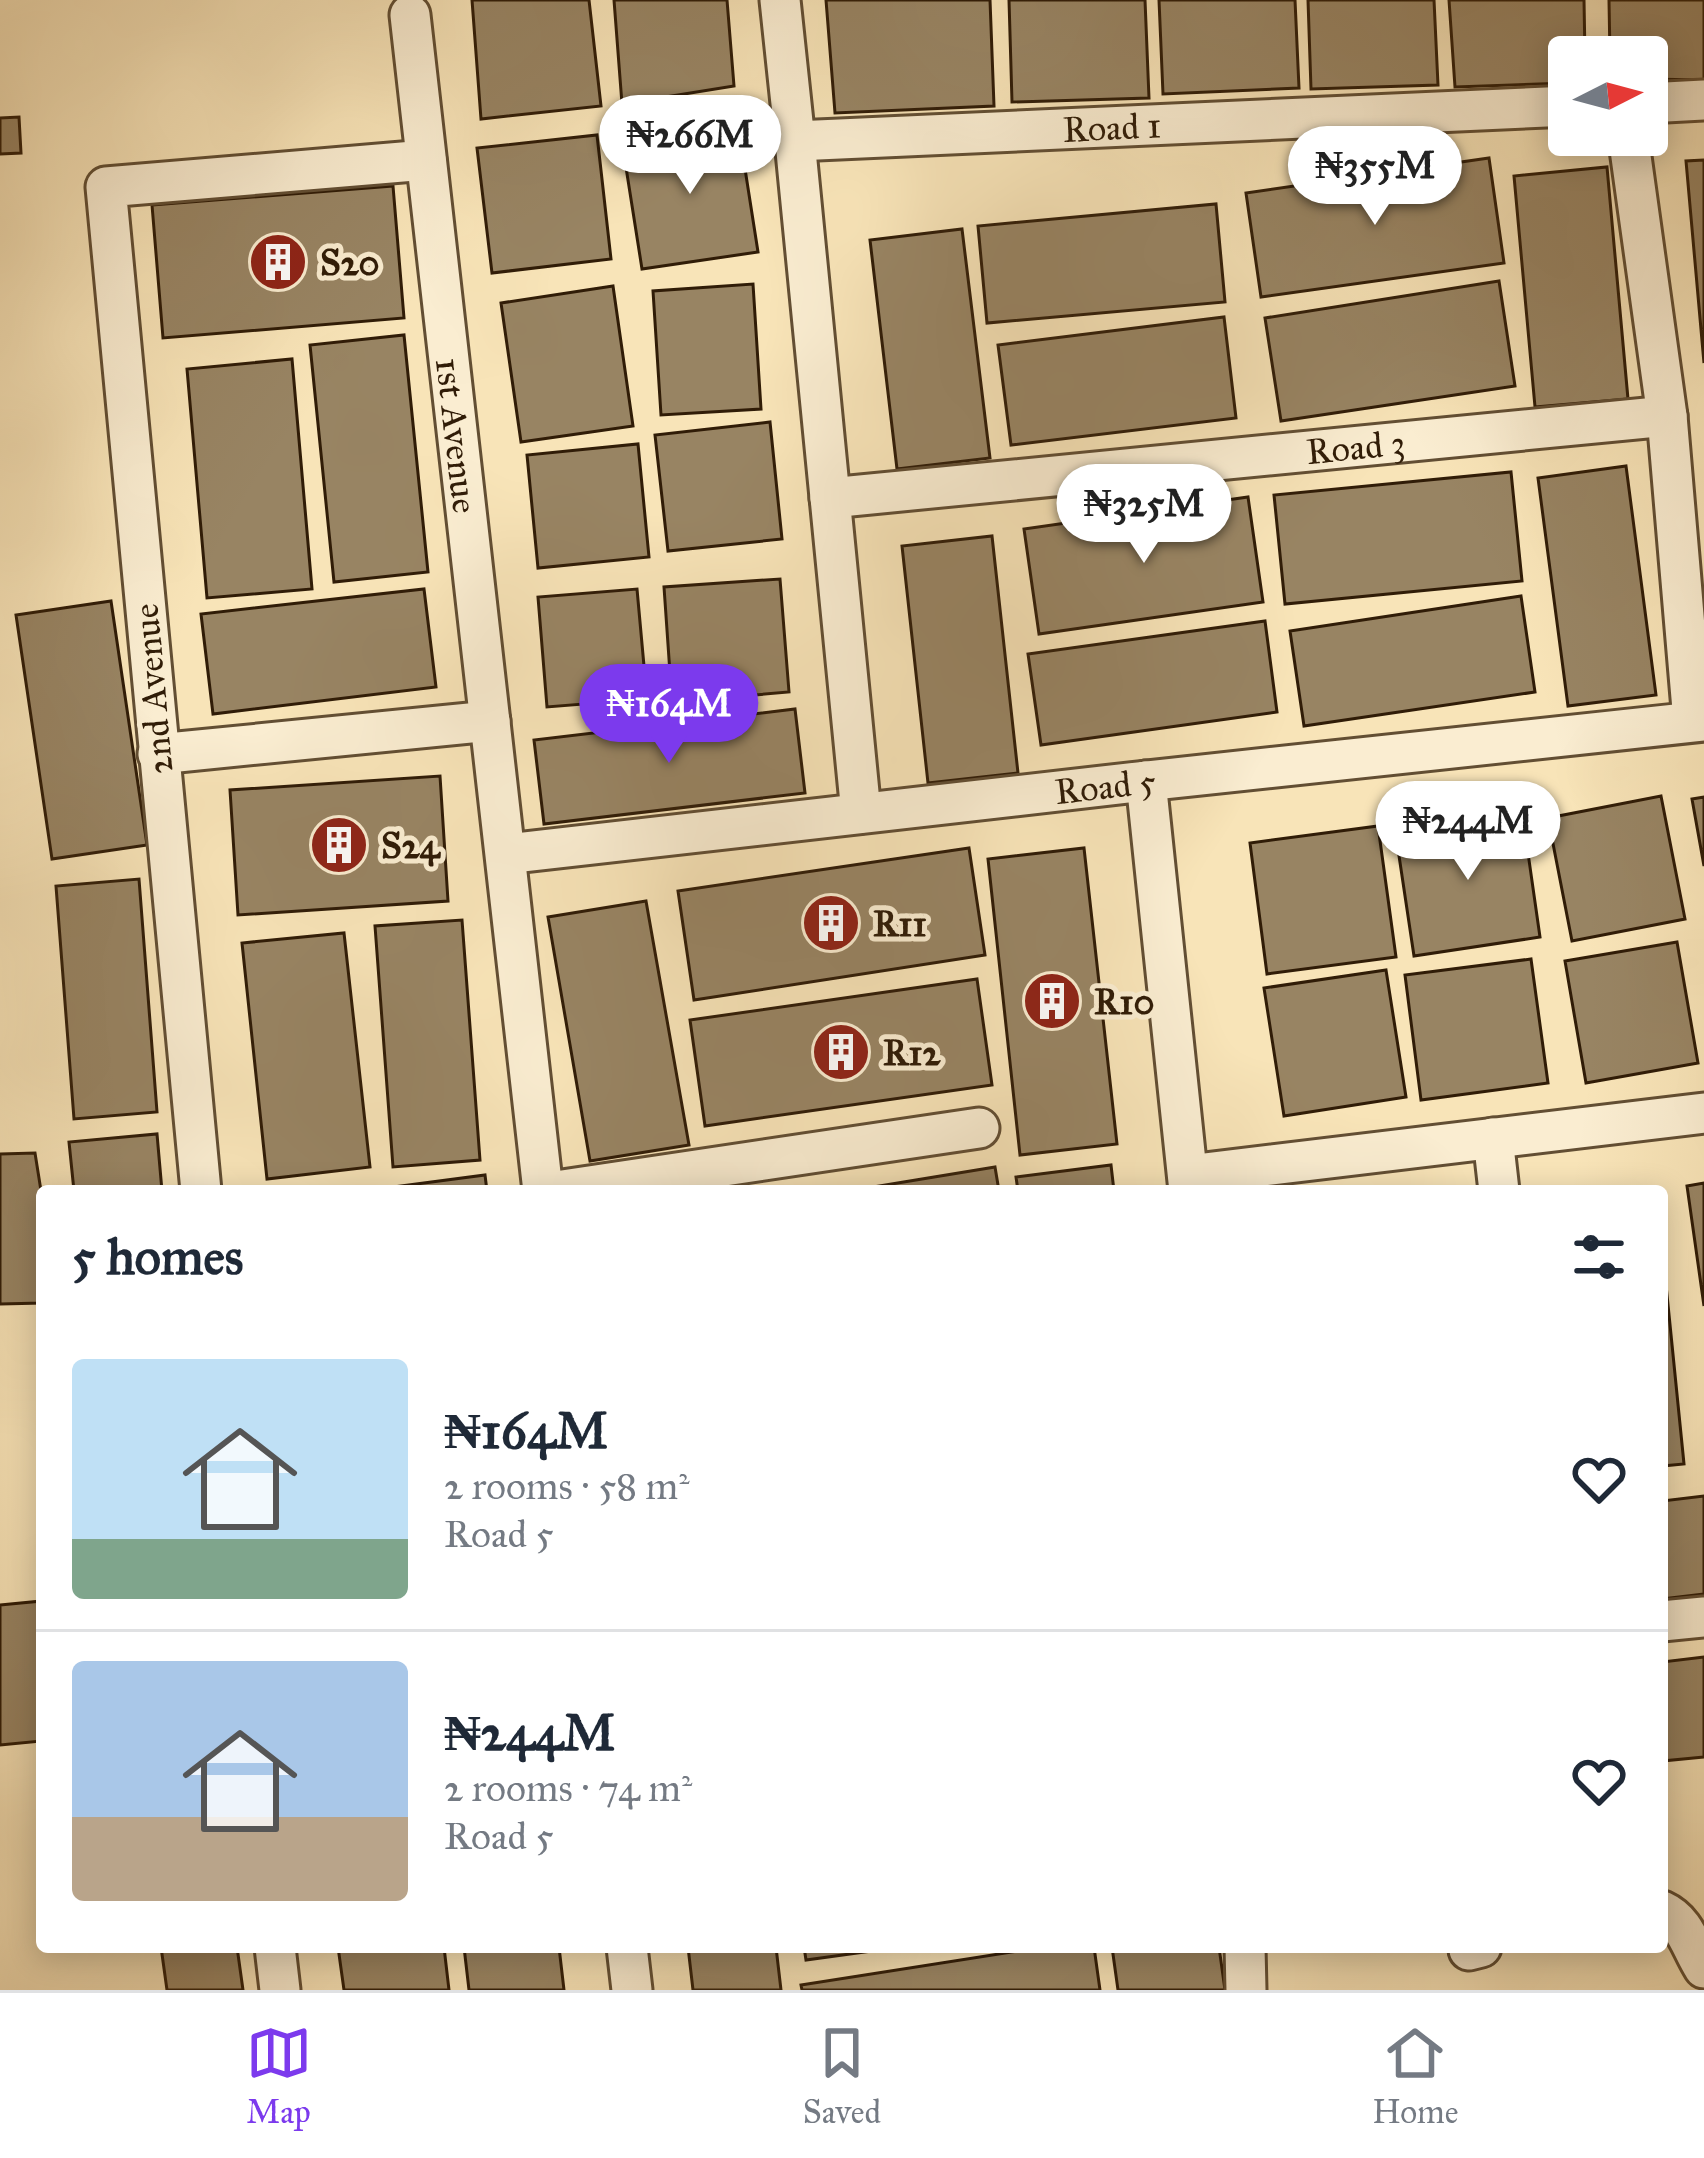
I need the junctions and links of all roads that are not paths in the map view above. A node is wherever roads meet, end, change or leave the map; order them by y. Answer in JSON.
{"nodes":[{"id":1,"x":780,"y":0,"type":"edge"},
{"id":2,"x":410,"y":15,"type":"dead end"},
{"id":3,"x":1704,"y":100,"type":"edge"},
{"id":4,"x":1668,"y":102,"type":"edge"},
{"id":5,"x":1548,"y":107,"type":"edge"},
{"id":6,"x":795,"y":141,"type":"junction"},
{"id":7,"x":1631,"y":156,"type":"edge"},
{"id":8,"x":426,"y":160,"type":"junction"},
{"id":9,"x":1667,"y":416,"type":"junction"},
{"id":10,"x":830,"y":498,"type":"junction"},
{"id":11,"x":1698,"y":721,"type":"edge"},
{"id":12,"x":490,"y":722,"type":"junction"},
{"id":13,"x":158,"y":754,"type":"junction"},
{"id":14,"x":1146,"y":781,"type":"junction"},
{"id":15,"x":861,"y":813,"type":"junction"},
{"id":16,"x":506,"y":854,"type":"junction"},
{"id":17,"x":1704,"y":1113,"type":"edge"},
{"id":18,"x":979,"y":1128,"type":"dead end"},
{"id":19,"x":1493,"y":1138,"type":"junction"},
{"id":20,"x":1189,"y":1183,"type":"edge"},
{"id":21,"x":200,"y":1185,"type":"edge"},
{"id":22,"x":542,"y":1185,"type":"edge"},
{"id":23,"x":596,"y":1185,"type":"edge"},
{"id":24,"x":1497,"y":1185,"type":"edge"},
{"id":25,"x":1704,"y":1617,"type":"edge"},
{"id":26,"x":1668,"y":1620,"type":"edge"},
{"id":27,"x":1668,"y":1914,"type":"edge"},
{"id":28,"x":276,"y":1953,"type":"edge"},
{"id":29,"x":628,"y":1953,"type":"edge"},
{"id":30,"x":1246,"y":1953,"type":"edge"},
{"id":31,"x":1704,"y":1968,"type":"edge"},
{"id":32,"x":280,"y":1990,"type":"edge"},
{"id":33,"x":632,"y":1990,"type":"edge"},
{"id":34,"x":1246,"y":1990,"type":"edge"}],
"edges":[{"from":1,"to":6,"type":"street"},
{"from":2,"to":8,"type":"street","name":"1st Avenue"},
{"from":3,"to":4,"type":"street"},
{"from":5,"to":6,"type":"street","name":"Road 1"},
{"from":6,"to":10,"type":"street"},
{"from":7,"to":9,"type":"street"},
{"from":8,"to":12,"type":"street","name":"1st Avenue"},
{"from":8,"to":13,"type":"street","name":"2nd Avenue"},
{"from":9,"to":10,"type":"street","name":"Road 3"},
{"from":9,"to":11,"type":"street"},
{"from":10,"to":15,"type":"street"},
{"from":11,"to":14,"type":"street","name":"Road 5"},
{"from":12,"to":13,"type":"street"},
{"from":12,"to":16,"type":"street","name":"1st Avenue"},
{"from":13,"to":21,"type":"street","name":"2nd Avenue"},
{"from":14,"to":15,"type":"street","name":"Road 5"},
{"from":14,"to":20,"type":"street"},
{"from":15,"to":16,"type":"street","name":"Road 5"},
{"from":16,"to":22,"type":"street"},
{"from":17,"to":19,"type":"street"},
{"from":18,"to":23,"type":"street"},
{"from":19,"to":20,"type":"street"},
{"from":19,"to":24,"type":"street"},
{"from":25,"to":26,"type":"street"},
{"from":27,"to":31,"type":"street"},
{"from":28,"to":32,"type":"street"},
{"from":29,"to":33,"type":"street"},
{"from":30,"to":34,"type":"street"}]}
